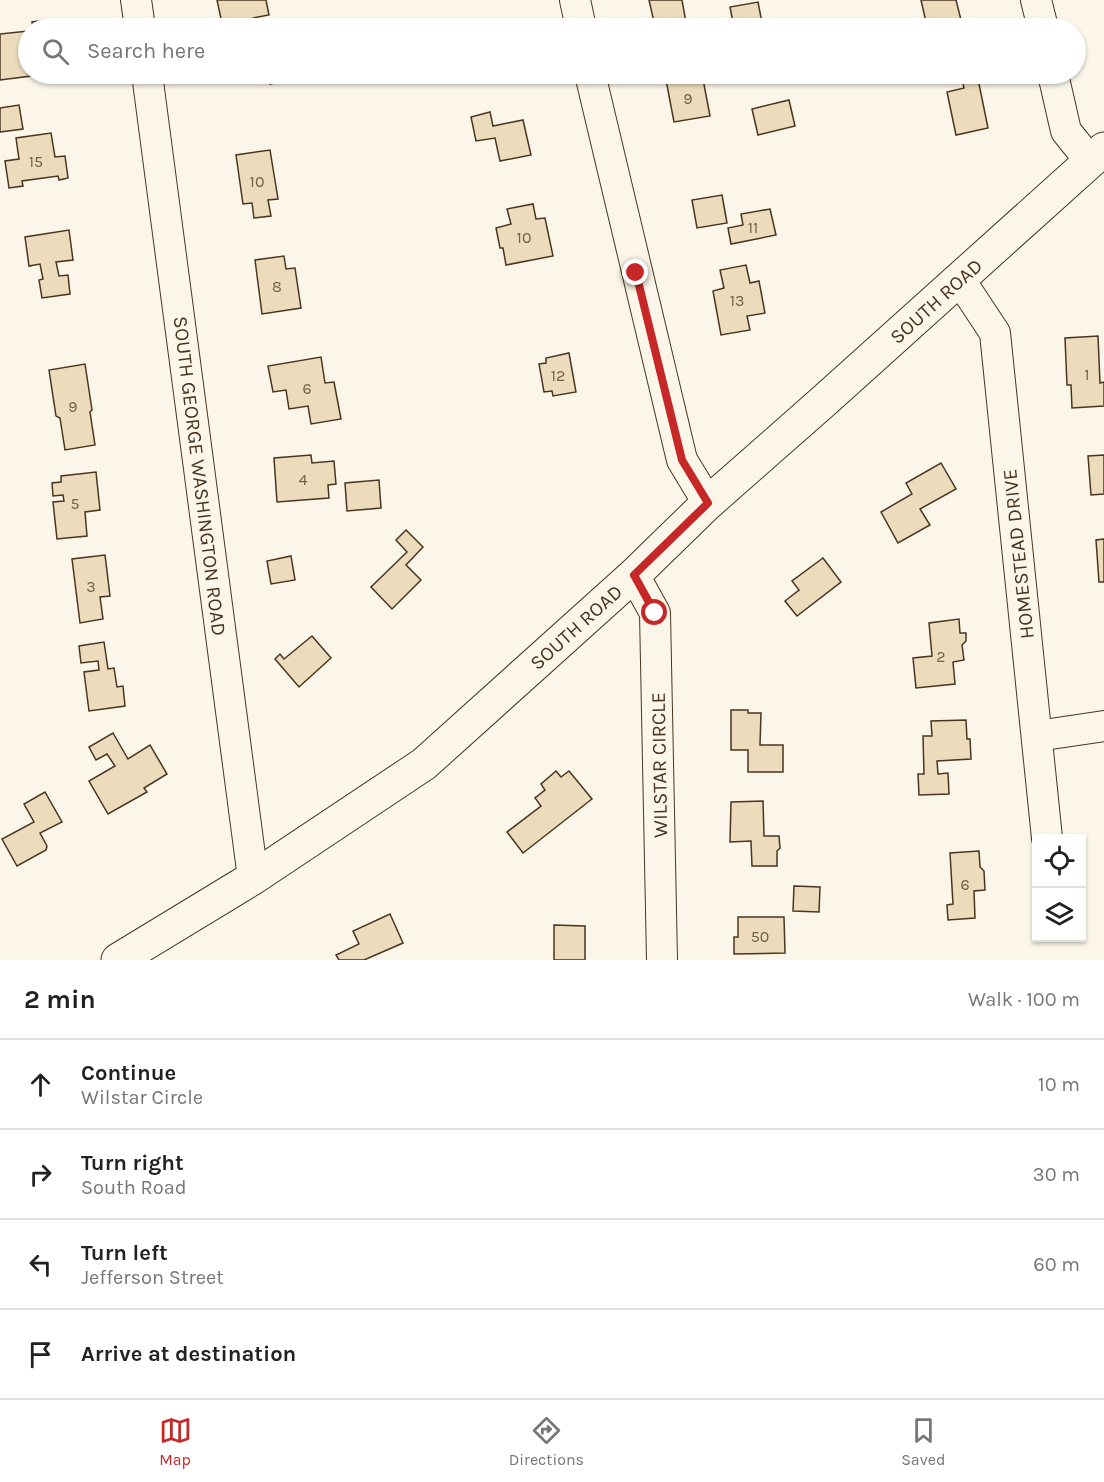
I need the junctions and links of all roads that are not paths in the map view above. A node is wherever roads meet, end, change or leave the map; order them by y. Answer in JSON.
{"nodes":[{"id":1,"x":136,"y":0,"type":"edge"},
{"id":2,"x":575,"y":0,"type":"edge"},
{"id":3,"x":1036,"y":0,"type":"edge"},
{"id":4,"x":139,"y":18,"type":"edge"},
{"id":5,"x":579,"y":18,"type":"edge"},
{"id":6,"x":1040,"y":18,"type":"edge"},
{"id":7,"x":148,"y":84,"type":"edge"},
{"id":8,"x":592,"y":84,"type":"edge"},
{"id":9,"x":1055,"y":84,"type":"edge"},
{"id":10,"x":1097,"y":155,"type":"edge"},
{"id":11,"x":960,"y":280,"type":"junction"},
{"id":12,"x":708,"y":503,"type":"junction"},
{"id":13,"x":634,"y":575,"type":"junction"},
{"id":14,"x":1104,"y":726,"type":"edge"},
{"id":15,"x":1036,"y":736,"type":"junction"},
{"id":16,"x":1047,"y":834,"type":"edge"},
{"id":17,"x":253,"y":878,"type":"junction"},
{"id":18,"x":118,"y":960,"type":"edge"},
{"id":19,"x":662,"y":960,"type":"edge"}],
"edges":[{"from":1,"to":4,"type":"street"},
{"from":2,"to":5,"type":"street"},
{"from":3,"to":6,"type":"street"},
{"from":7,"to":17,"type":"street","name":"SOUTH GEORGE WASHINGTON ROAD"},
{"from":8,"to":12,"type":"street"},
{"from":9,"to":10,"type":"street"},
{"from":10,"to":11,"type":"main road","name":"SOUTH ROAD"},
{"from":11,"to":12,"type":"main road","name":"SOUTH ROAD"},
{"from":11,"to":15,"type":"street","name":"HOMESTEAD DRIVE"},
{"from":12,"to":13,"type":"main road","name":"SOUTH ROAD"},
{"from":13,"to":17,"type":"main road","name":"SOUTH ROAD"},
{"from":13,"to":19,"type":"street","name":"WILSTAR CIRCLE"},
{"from":14,"to":15,"type":"street"},
{"from":15,"to":16,"type":"street","name":"HOMESTEAD DRIVE"},
{"from":17,"to":18,"type":"main road","name":"SOUTH ROAD"}]}
